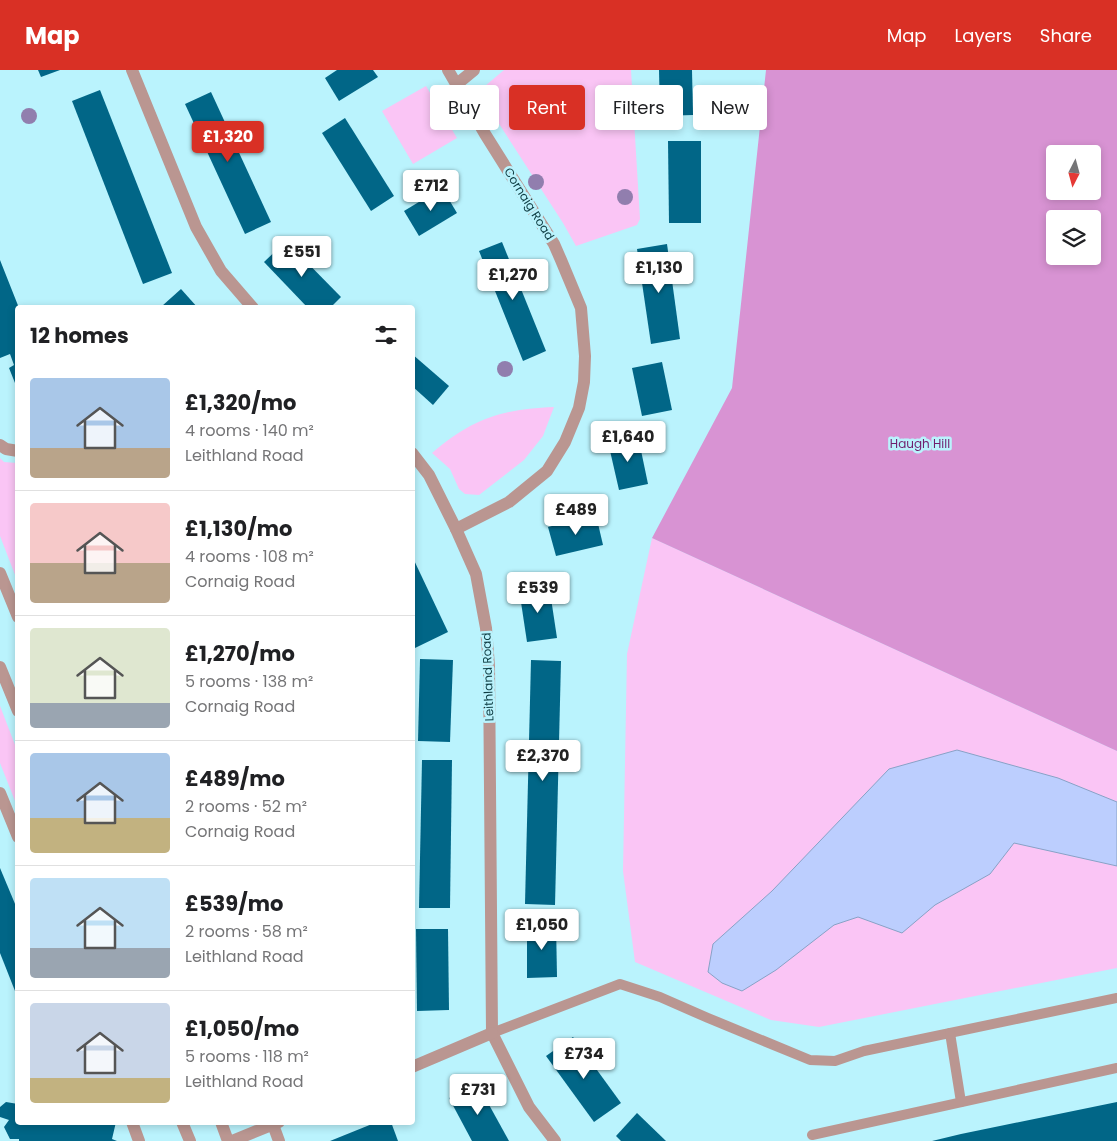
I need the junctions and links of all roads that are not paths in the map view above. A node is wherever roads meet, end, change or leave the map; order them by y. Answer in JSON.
{"nodes":[{"id":1,"x":132,"y":70,"type":"edge"},
{"id":2,"x":448,"y":70,"type":"edge"},
{"id":3,"x":474,"y":70,"type":"edge"},
{"id":4,"x":457,"y":84,"type":"junction"},
{"id":5,"x":250,"y":305,"type":"edge"},
{"id":6,"x":0,"y":445,"type":"edge"},
{"id":7,"x":15,"y":450,"type":"edge"},
{"id":8,"x":415,"y":456,"type":"edge"},
{"id":9,"x":456,"y":529,"type":"junction"},
{"id":10,"x":0,"y":573,"type":"edge"},
{"id":11,"x":15,"y":610,"type":"edge"},
{"id":12,"x":0,"y":668,"type":"edge"},
{"id":13,"x":15,"y":704,"type":"edge"},
{"id":14,"x":0,"y":793,"type":"edge"},
{"id":15,"x":15,"y":829,"type":"edge"},
{"id":16,"x":1117,"y":998,"type":"edge"},
{"id":17,"x":492,"y":1033,"type":"junction"},
{"id":18,"x":950,"y":1034,"type":"junction"},
{"id":19,"x":415,"y":1066,"type":"edge"},
{"id":20,"x":1117,"y":1068,"type":"edge"},
{"id":21,"x":961,"y":1102,"type":"junction"},
{"id":22,"x":133,"y":1125,"type":"edge"},
{"id":23,"x":183,"y":1125,"type":"edge"},
{"id":24,"x":221,"y":1125,"type":"edge"},
{"id":25,"x":270,"y":1125,"type":"edge"},
{"id":26,"x":276,"y":1125,"type":"edge"},
{"id":27,"x":812,"y":1135,"type":"dead end"},
{"id":28,"x":139,"y":1141,"type":"edge"},
{"id":29,"x":190,"y":1141,"type":"edge"},
{"id":30,"x":228,"y":1141,"type":"edge"},
{"id":31,"x":232,"y":1141,"type":"edge"},
{"id":32,"x":280,"y":1141,"type":"edge"},
{"id":33,"x":555,"y":1141,"type":"edge"}],
"edges":[{"from":1,"to":5,"type":"street"},
{"from":2,"to":4,"type":"street","name":"Cornaig Road"},
{"from":3,"to":4,"type":"street"},
{"from":4,"to":9,"type":"street","name":"Cornaig Road"},
{"from":6,"to":7,"type":"street"},
{"from":8,"to":9,"type":"street","name":"Leithland Road"},
{"from":9,"to":17,"type":"street","name":"Leithland Road"},
{"from":10,"to":11,"type":"street"},
{"from":12,"to":13,"type":"street"},
{"from":14,"to":15,"type":"street"},
{"from":16,"to":18,"type":"lane"},
{"from":17,"to":18,"type":"lane"},
{"from":17,"to":19,"type":"street"},
{"from":17,"to":33,"type":"street","name":"Leithland Road"},
{"from":18,"to":21,"type":"lane"},
{"from":20,"to":21,"type":"lane"},
{"from":21,"to":27,"type":"lane"},
{"from":22,"to":28,"type":"street"},
{"from":23,"to":29,"type":"street"},
{"from":24,"to":30,"type":"street"},
{"from":25,"to":31,"type":"street"},
{"from":26,"to":32,"type":"street"}]}
